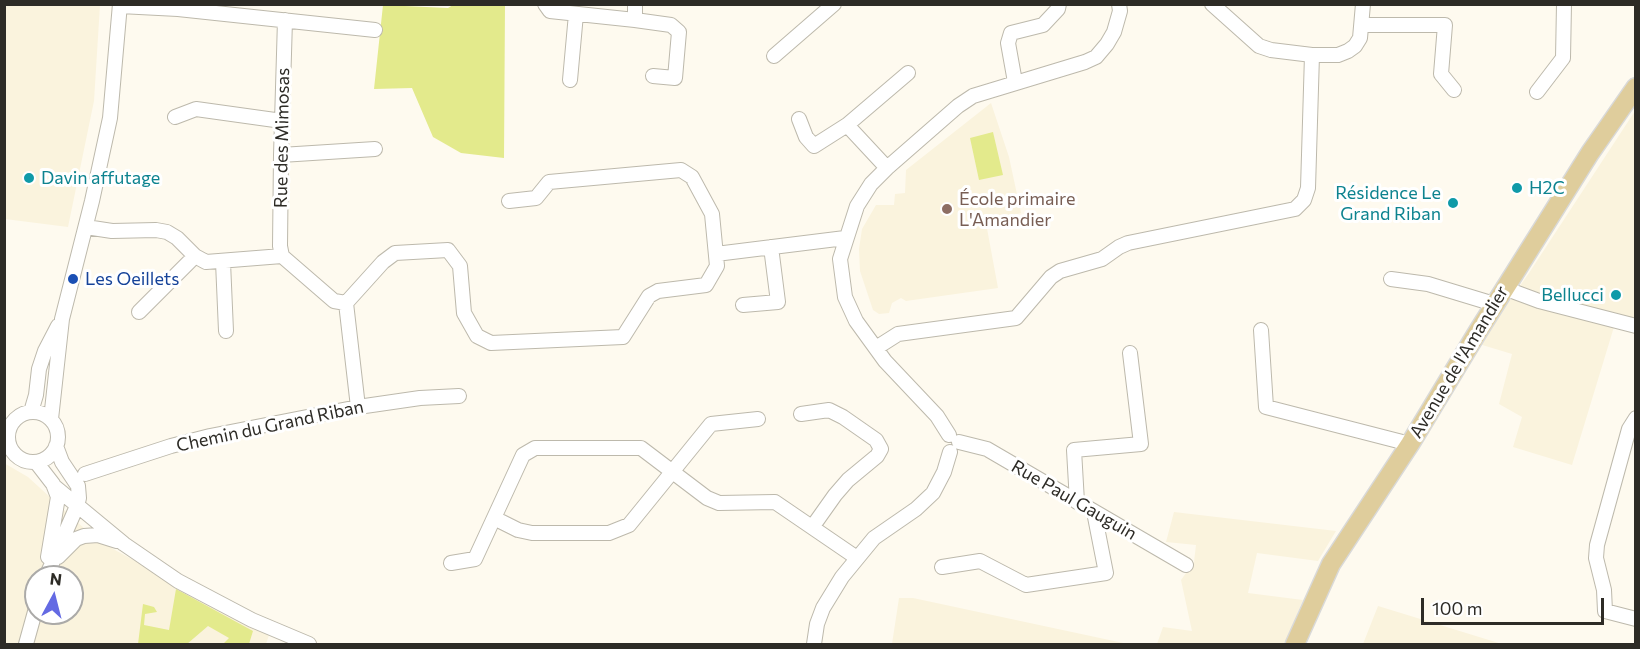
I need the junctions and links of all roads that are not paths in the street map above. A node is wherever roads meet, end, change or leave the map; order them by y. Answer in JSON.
{"nodes":[{"id":1,"x":545,"y":4,"type":"edge"},
{"id":2,"x":635,"y":4,"type":"edge"},
{"id":3,"x":834,"y":4,"type":"edge"},
{"id":4,"x":1059,"y":4,"type":"edge"},
{"id":5,"x":1119,"y":4,"type":"edge"},
{"id":6,"x":1212,"y":4,"type":"edge"},
{"id":7,"x":1363,"y":4,"type":"edge"},
{"id":8,"x":1564,"y":4,"type":"edge"},
{"id":9,"x":120,"y":5,"type":"edge"},
{"id":10,"x":250,"y":11,"type":"edge"},
{"id":11,"x":576,"y":14,"type":"junction"},
{"id":12,"x":285,"y":20,"type":"junction"},
{"id":13,"x":635,"y":20,"type":"junction"},
{"id":14,"x":1362,"y":25,"type":"junction"},
{"id":15,"x":375,"y":30,"type":"dead end"},
{"id":16,"x":1312,"y":55,"type":"junction"},
{"id":17,"x":774,"y":56,"type":"dead end"},
{"id":18,"x":908,"y":73,"type":"dead end"},
{"id":19,"x":653,"y":76,"type":"dead end"},
{"id":20,"x":570,"y":80,"type":"dead end"},
{"id":21,"x":1015,"y":82,"type":"junction"},
{"id":22,"x":1635,"y":87,"type":"edge"},
{"id":23,"x":1455,"y":90,"type":"dead end"},
{"id":24,"x":1537,"y":92,"type":"dead end"},
{"id":25,"x":175,"y":117,"type":"dead end"},
{"id":26,"x":799,"y":119,"type":"dead end"},
{"id":27,"x":282,"y":121,"type":"junction"},
{"id":28,"x":847,"y":124,"type":"junction"},
{"id":29,"x":375,"y":149,"type":"dead end"},
{"id":30,"x":281,"y":155,"type":"junction"},
{"id":31,"x":886,"y":168,"type":"junction"},
{"id":32,"x":509,"y":201,"type":"dead end"},
{"id":33,"x":86,"y":227,"type":"junction"},
{"id":34,"x":845,"y":238,"type":"junction"},
{"id":35,"x":771,"y":248,"type":"junction"},
{"id":36,"x":716,"y":254,"type":"junction"},
{"id":37,"x":195,"y":256,"type":"junction"},
{"id":38,"x":282,"y":256,"type":"junction"},
{"id":39,"x":223,"y":262,"type":"junction"},
{"id":40,"x":1391,"y":279,"type":"dead end"},
{"id":41,"x":1504,"y":288,"type":"junction"},
{"id":42,"x":346,"y":303,"type":"junction"},
{"id":43,"x":1494,"y":304,"type":"junction"},
{"id":44,"x":743,"y":305,"type":"dead end"},
{"id":45,"x":138,"y":312,"type":"dead end"},
{"id":46,"x":62,"y":318,"type":"junction"},
{"id":47,"x":1635,"y":326,"type":"edge"},
{"id":48,"x":1261,"y":330,"type":"dead end"},
{"id":49,"x":226,"y":331,"type":"dead end"},
{"id":50,"x":876,"y":348,"type":"junction"},
{"id":51,"x":1130,"y":353,"type":"dead end"},
{"id":52,"x":459,"y":396,"type":"dead end"},
{"id":53,"x":358,"y":407,"type":"junction"},
{"id":54,"x":31,"y":412,"type":"junction"},
{"id":55,"x":801,"y":414,"type":"dead end"},
{"id":56,"x":1635,"y":418,"type":"edge"},
{"id":57,"x":51,"y":419,"type":"junction"},
{"id":58,"x":758,"y":419,"type":"dead end"},
{"id":59,"x":9,"y":421,"type":"edge"},
{"id":60,"x":6,"y":441,"type":"edge"},
{"id":61,"x":952,"y":443,"type":"junction"},
{"id":62,"x":1410,"y":444,"type":"junction"},
{"id":63,"x":56,"y":446,"type":"junction"},
{"id":64,"x":36,"y":462,"type":"junction"},
{"id":65,"x":671,"y":471,"type":"junction"},
{"id":66,"x":84,"y":474,"type":"dead end"},
{"id":67,"x":55,"y":487,"type":"junction"},
{"id":68,"x":1077,"y":502,"type":"junction"},
{"id":69,"x":77,"y":506,"type":"junction"},
{"id":70,"x":1094,"y":512,"type":"junction"},
{"id":71,"x":494,"y":518,"type":"junction"},
{"id":72,"x":813,"y":526,"type":"junction"},
{"id":73,"x":124,"y":544,"type":"junction"},
{"id":74,"x":857,"y":558,"type":"junction"},
{"id":75,"x":451,"y":563,"type":"dead end"},
{"id":76,"x":48,"y":565,"type":"edge"},
{"id":77,"x":51,"y":565,"type":"edge"},
{"id":78,"x":54,"y":565,"type":"edge"},
{"id":79,"x":1186,"y":565,"type":"dead end"},
{"id":80,"x":942,"y":567,"type":"dead end"},
{"id":81,"x":1635,"y":620,"type":"edge"},
{"id":82,"x":31,"y":625,"type":"edge"},
{"id":83,"x":26,"y":645,"type":"edge"},
{"id":84,"x":309,"y":645,"type":"edge"},
{"id":85,"x":814,"y":645,"type":"edge"},
{"id":86,"x":1295,"y":645,"type":"edge"}],
"edges":[{"from":1,"to":11,"type":"street"},
{"from":2,"to":13,"type":"street"},
{"from":3,"to":17,"type":"street"},
{"from":4,"to":21,"type":"street"},
{"from":5,"to":21,"type":"street"},
{"from":6,"to":16,"type":"street"},
{"from":7,"to":14,"type":"street"},
{"from":8,"to":24,"type":"street"},
{"from":9,"to":10,"type":"street"},
{"from":9,"to":33,"type":"street"},
{"from":10,"to":12,"type":"street"},
{"from":11,"to":13,"type":"street"},
{"from":11,"to":20,"type":"street"},
{"from":12,"to":15,"type":"street"},
{"from":12,"to":27,"type":"street","name":"Rue des Mimosas"},
{"from":13,"to":19,"type":"street"},
{"from":14,"to":16,"type":"street"},
{"from":14,"to":23,"type":"street"},
{"from":16,"to":50,"type":"street"},
{"from":18,"to":28,"type":"street"},
{"from":21,"to":31,"type":"street"},
{"from":22,"to":41,"type":"main road","name":"Avenue de l'Amandier"},
{"from":25,"to":27,"type":"street"},
{"from":26,"to":28,"type":"street"},
{"from":27,"to":30,"type":"street","name":"Rue des Mimosas"},
{"from":28,"to":31,"type":"street"},
{"from":29,"to":30,"type":"street"},
{"from":30,"to":38,"type":"street","name":"Rue des Mimosas"},
{"from":31,"to":34,"type":"street"},
{"from":32,"to":36,"type":"street"},
{"from":33,"to":37,"type":"street"},
{"from":33,"to":46,"type":"street"},
{"from":34,"to":35,"type":"street"},
{"from":34,"to":50,"type":"street"},
{"from":35,"to":36,"type":"street"},
{"from":35,"to":44,"type":"street"},
{"from":36,"to":42,"type":"street"},
{"from":37,"to":39,"type":"street"},
{"from":37,"to":45,"type":"street"},
{"from":38,"to":39,"type":"street"},
{"from":38,"to":42,"type":"street"},
{"from":39,"to":49,"type":"street"},
{"from":40,"to":43,"type":"street"},
{"from":41,"to":43,"type":"main road","name":"Avenue de l'Amandier"},
{"from":41,"to":47,"type":"street"},
{"from":42,"to":53,"type":"street"},
{"from":43,"to":62,"type":"main road","name":"Avenue de l'Amandier"},
{"from":46,"to":54,"type":"street"},
{"from":46,"to":57,"type":"street"},
{"from":48,"to":62,"type":"street"},
{"from":50,"to":61,"type":"street"},
{"from":51,"to":68,"type":"street"},
{"from":52,"to":53,"type":"street","name":"Chemin du Grand Riban"},
{"from":53,"to":66,"type":"street","name":"Chemin du Grand Riban"},
{"from":54,"to":57,"type":"street"},
{"from":54,"to":59,"type":"street"},
{"from":55,"to":72,"type":"street"},
{"from":56,"to":81,"type":"street"},
{"from":57,"to":63,"type":"street"},
{"from":58,"to":65,"type":"street"},
{"from":59,"to":60,"type":"street"},
{"from":60,"to":64,"type":"street"},
{"from":61,"to":68,"type":"street","name":"Rue Paul Gauguin"},
{"from":61,"to":74,"type":"street"},
{"from":62,"to":86,"type":"main road","name":"Avenue de l'Amandier"},
{"from":63,"to":64,"type":"street"},
{"from":63,"to":69,"type":"street"},
{"from":64,"to":67,"type":"street"},
{"from":65,"to":71,"type":"street"},
{"from":65,"to":71,"type":"street"},
{"from":65,"to":72,"type":"street"},
{"from":67,"to":69,"type":"street"},
{"from":67,"to":76,"type":"street"},
{"from":68,"to":70,"type":"street","name":"Rue Paul Gauguin"},
{"from":69,"to":73,"type":"street"},
{"from":69,"to":77,"type":"street"},
{"from":70,"to":79,"type":"street","name":"Rue Paul Gauguin"},
{"from":70,"to":80,"type":"street"},
{"from":71,"to":75,"type":"street"},
{"from":72,"to":74,"type":"street"},
{"from":73,"to":78,"type":"street"},
{"from":73,"to":84,"type":"street"},
{"from":74,"to":85,"type":"street"},
{"from":82,"to":83,"type":"street"}]}
